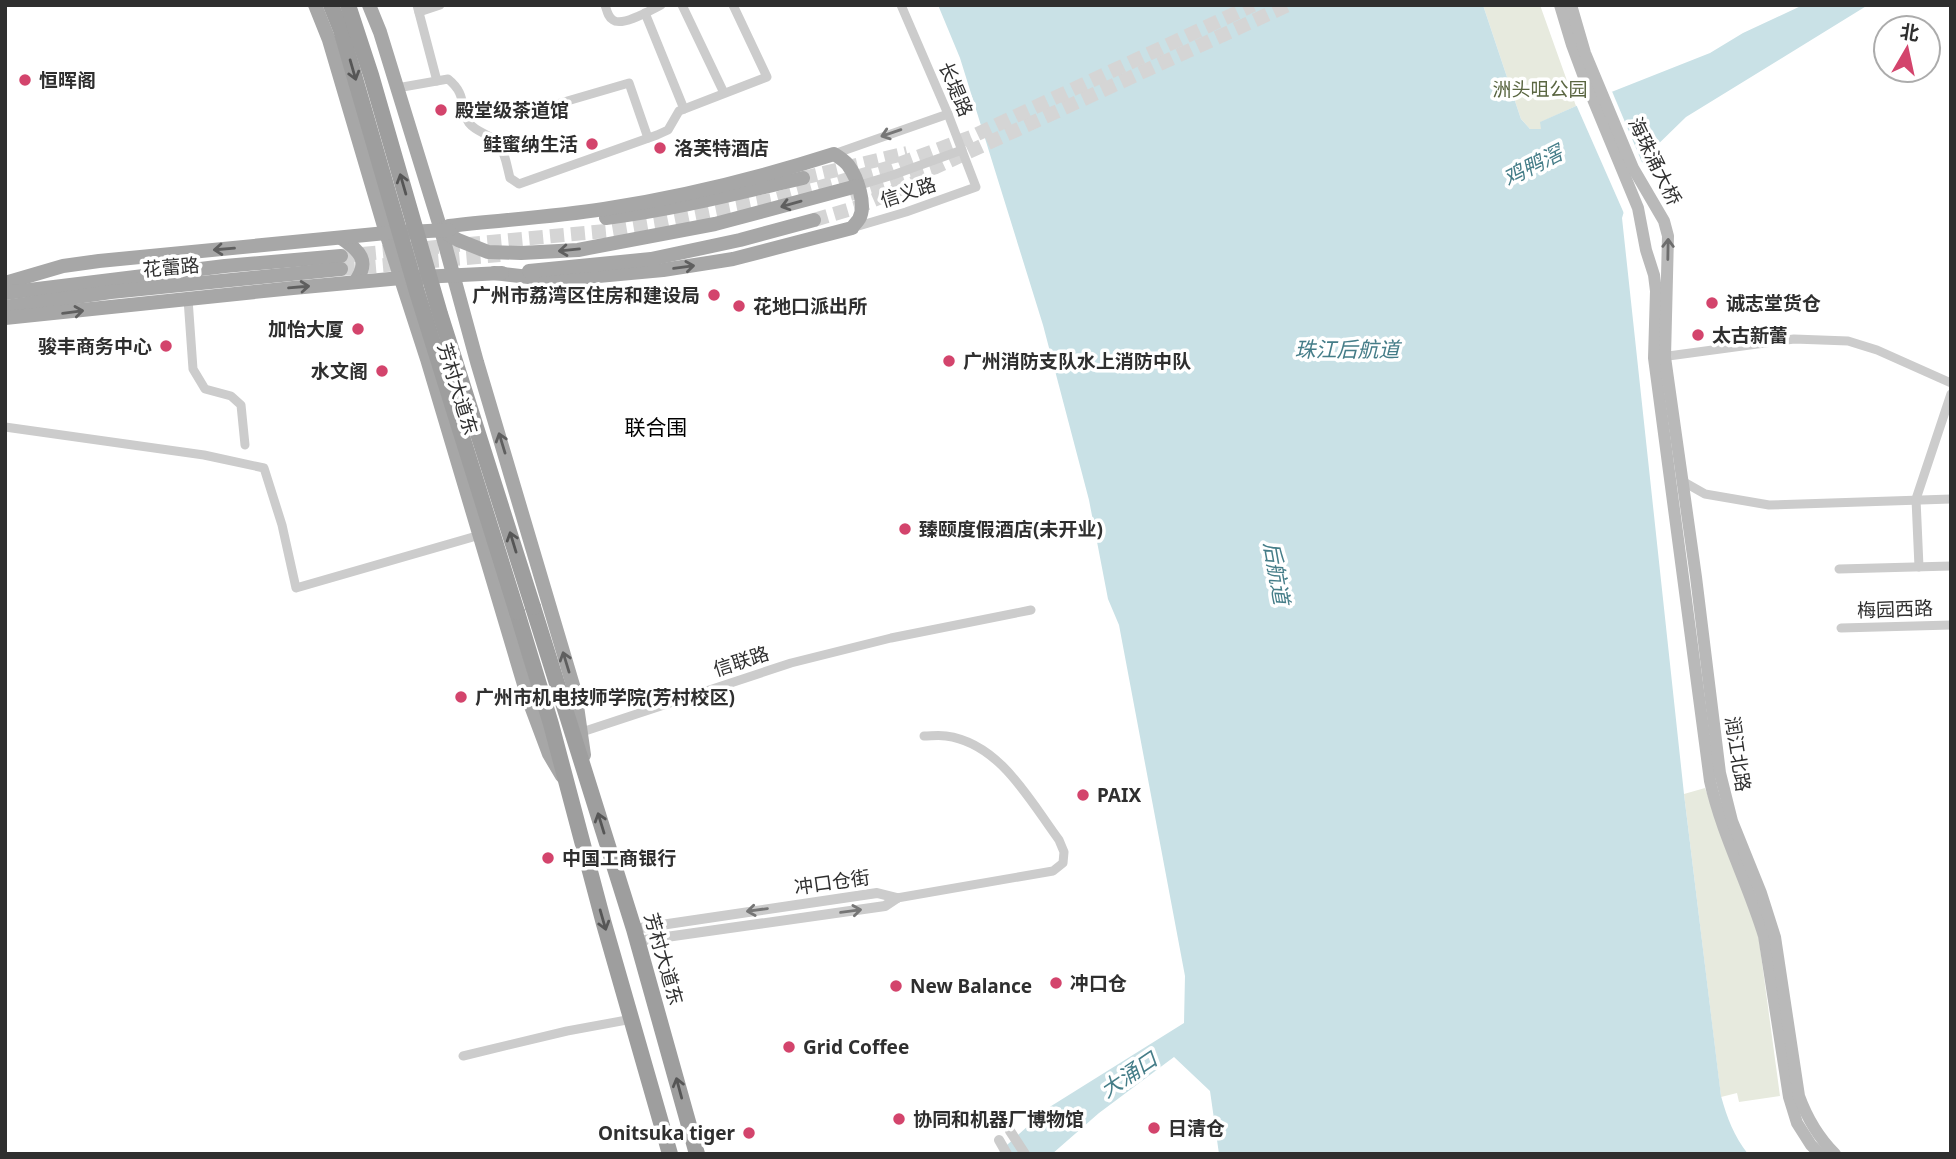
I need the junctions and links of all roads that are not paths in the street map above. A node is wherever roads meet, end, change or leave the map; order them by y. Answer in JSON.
{"nodes":[{"id":1,"x":315,"y":5,"type":"edge"},
{"id":2,"x":331,"y":5,"type":"edge"},
{"id":3,"x":348,"y":5,"type":"edge"},
{"id":4,"x":369,"y":5,"type":"edge"},
{"id":5,"x":440,"y":5,"type":"edge"},
{"id":6,"x":605,"y":5,"type":"edge"},
{"id":7,"x":661,"y":5,"type":"edge"},
{"id":8,"x":682,"y":5,"type":"edge"},
{"id":9,"x":733,"y":5,"type":"edge"},
{"id":10,"x":901,"y":5,"type":"edge"},
{"id":11,"x":1560,"y":5,"type":"edge"},
{"id":12,"x":1571,"y":5,"type":"edge"},
{"id":13,"x":418,"y":9,"type":"edge"},
{"id":14,"x":645,"y":13,"type":"junction"},
{"id":15,"x":437,"y":81,"type":"junction"},
{"id":16,"x":397,"y":88,"type":"junction"},
{"id":17,"x":724,"y":93,"type":"junction"},
{"id":18,"x":557,"y":104,"type":"dead end"},
{"id":19,"x":684,"y":109,"type":"junction"},
{"id":20,"x":948,"y":114,"type":"junction"},
{"id":21,"x":648,"y":138,"type":"junction"},
{"id":22,"x":962,"y":150,"type":"junction"},
{"id":23,"x":834,"y":154,"type":"junction"},
{"id":24,"x":803,"y":178,"type":"tunnel mouth"},
{"id":25,"x":857,"y":186,"type":"junction"},
{"id":26,"x":976,"y":187,"type":"joint"},
{"id":27,"x":814,"y":220,"type":"tunnel mouth"},
{"id":28,"x":852,"y":228,"type":"junction"},
{"id":29,"x":441,"y":230,"type":"junction"},
{"id":30,"x":386,"y":233,"type":"junction"},
{"id":31,"x":341,"y":238,"type":"junction"},
{"id":32,"x":494,"y":273,"type":"junction"},
{"id":33,"x":453,"y":276,"type":"junction"},
{"id":34,"x":401,"y":278,"type":"junction"},
{"id":35,"x":355,"y":282,"type":"junction"},
{"id":36,"x":5,"y":283,"type":"edge"},
{"id":37,"x":5,"y":292,"type":"edge"},
{"id":38,"x":188,"y":299,"type":"junction"},
{"id":39,"x":5,"y":307,"type":"edge"},
{"id":40,"x":5,"y":318,"type":"edge"},
{"id":41,"x":1659,"y":342,"type":"junction"},
{"id":42,"x":1659,"y":357,"type":"junction"},
{"id":43,"x":477,"y":362,"type":"junction"},
{"id":44,"x":432,"y":376,"type":"junction"},
{"id":45,"x":1951,"y":383,"type":"edge"},
{"id":46,"x":1951,"y":394,"type":"edge"},
{"id":47,"x":5,"y":427,"type":"edge"},
{"id":48,"x":245,"y":445,"type":"dead end"},
{"id":49,"x":1682,"y":481,"type":"junction"},
{"id":50,"x":1916,"y":499,"type":"junction"},
{"id":51,"x":1951,"y":499,"type":"edge"},
{"id":52,"x":480,"y":535,"type":"junction"},
{"id":53,"x":1951,"y":566,"type":"edge"},
{"id":54,"x":1919,"y":567,"type":"junction"},
{"id":55,"x":1839,"y":569,"type":"dead end"},
{"id":56,"x":1031,"y":610,"type":"dead end"},
{"id":57,"x":1951,"y":625,"type":"edge"},
{"id":58,"x":1841,"y":628,"type":"dead end"},
{"id":59,"x":582,"y":732,"type":"junction"},
{"id":60,"x":924,"y":736,"type":"dead end"},
{"id":61,"x":587,"y":777,"type":"junction"},
{"id":62,"x":566,"y":783,"type":"junction"},
{"id":63,"x":897,"y":898,"type":"joint"},
{"id":64,"x":636,"y":935,"type":"junction"},
{"id":65,"x":632,"y":1019,"type":"junction"},
{"id":66,"x":463,"y":1056,"type":"dead end"},
{"id":67,"x":1010,"y":1131,"type":"dead end"},
{"id":68,"x":999,"y":1140,"type":"dead end"},
{"id":69,"x":670,"y":1154,"type":"edge"},
{"id":70,"x":697,"y":1154,"type":"edge"},
{"id":71,"x":1007,"y":1154,"type":"edge"},
{"id":72,"x":1025,"y":1154,"type":"edge"},
{"id":73,"x":1820,"y":1154,"type":"edge"},
{"id":74,"x":1835,"y":1154,"type":"edge"}],
"edges":[{"from":1,"to":30,"type":"main road","name":"芳村大道东"},
{"from":2,"to":62,"type":"highway","name":"芳村大道东","one_way":true,"bridge":true},
{"from":61,"to":3,"type":"highway","name":"芳村大道东","one_way":true,"bridge":true},
{"from":4,"to":16,"type":"main road","name":"芳村大道东"},
{"from":5,"to":13,"type":"street"},
{"from":6,"to":14,"type":"street"},
{"from":7,"to":14,"type":"street"},
{"from":8,"to":17,"type":"street"},
{"from":9,"to":17,"type":"street"},
{"from":10,"to":20,"type":"street","name":"长堤路"},
{"from":11,"to":41,"type":"main road","name":"海珠涌大桥"},
{"from":41,"to":12,"type":"main road","name":"海珠涌大桥","one_way":true},
{"from":13,"to":15,"type":"street"},
{"from":14,"to":19,"type":"street"},
{"from":15,"to":16,"type":"street"},
{"from":15,"to":21,"type":"street"},
{"from":16,"to":29,"type":"main road","name":"芳村大道东"},
{"from":17,"to":19,"type":"street"},
{"from":18,"to":21,"type":"street"},
{"from":19,"to":21,"type":"street"},
{"from":20,"to":22,"type":"street","name":"长堤路"},
{"from":20,"to":23,"type":"street","one_way":true},
{"from":22,"to":25,"type":"street"},
{"from":22,"to":26,"type":"street","name":"长堤路"},
{"from":23,"to":25,"type":"main road"},
{"from":23,"to":29,"type":"main road"},
{"from":24,"to":29,"type":"main road"},
{"from":25,"to":28,"type":"main road"},
{"from":25,"to":29,"type":"main road","one_way":true},
{"from":26,"to":28,"type":"street","name":"信义路"},
{"from":27,"to":32,"type":"main road"},
{"from":32,"to":28,"type":"main road","one_way":true},
{"from":29,"to":30,"type":"main road"},
{"from":29,"to":33,"type":"main road","name":"芳村大道东"},
{"from":30,"to":31,"type":"main road"},
{"from":30,"to":34,"type":"main road","name":"芳村大道东"},
{"from":31,"to":35,"type":"main road"},
{"from":31,"to":36,"type":"main road","one_way":true},
{"from":32,"to":33,"type":"main road"},
{"from":33,"to":34,"type":"main road"},
{"from":33,"to":43,"type":"main road","name":"芳村大道东"},
{"from":34,"to":35,"type":"main road"},
{"from":34,"to":44,"type":"main road","name":"芳村大道东"},
{"from":38,"to":35,"type":"main road","one_way":true},
{"from":37,"to":39,"type":"main road","name":"花蕾路"},
{"from":40,"to":38,"type":"main road","one_way":true},
{"from":38,"to":48,"type":"street"},
{"from":41,"to":42,"type":"main road","name":"润江北路"},
{"from":42,"to":45,"type":"street"},
{"from":42,"to":49,"type":"main road","name":"润江北路"},
{"from":42,"to":73,"type":"main road","name":"润江北路"},
{"from":43,"to":44,"type":"main road"},
{"from":59,"to":43,"type":"main road","name":"芳村大道东","one_way":true},
{"from":44,"to":52,"type":"main road","name":"芳村大道东"},
{"from":46,"to":50,"type":"street"},
{"from":47,"to":52,"type":"street"},
{"from":49,"to":50,"type":"street"},
{"from":49,"to":74,"type":"main road","name":"润江北路"},
{"from":50,"to":51,"type":"street"},
{"from":50,"to":54,"type":"street"},
{"from":52,"to":62,"type":"main road","name":"芳村大道东"},
{"from":53,"to":54,"type":"street"},
{"from":54,"to":55,"type":"street"},
{"from":56,"to":59,"type":"street","name":"信联路"},
{"from":57,"to":58,"type":"street","name":"梅园西路"},
{"from":59,"to":61,"type":"main road","name":"芳村大道东"},
{"from":60,"to":63,"type":"street"},
{"from":64,"to":61,"type":"highway","name":"芳村大道东","one_way":true},
{"from":62,"to":65,"type":"highway","name":"芳村大道东","one_way":true},
{"from":63,"to":64,"type":"street","name":"冲口仓街"},
{"from":70,"to":64,"type":"highway","name":"芳村大道东","one_way":true},
{"from":65,"to":66,"type":"street"},
{"from":65,"to":69,"type":"highway","name":"芳村大道东"},
{"from":67,"to":72,"type":"street"},
{"from":68,"to":71,"type":"street"}]}
